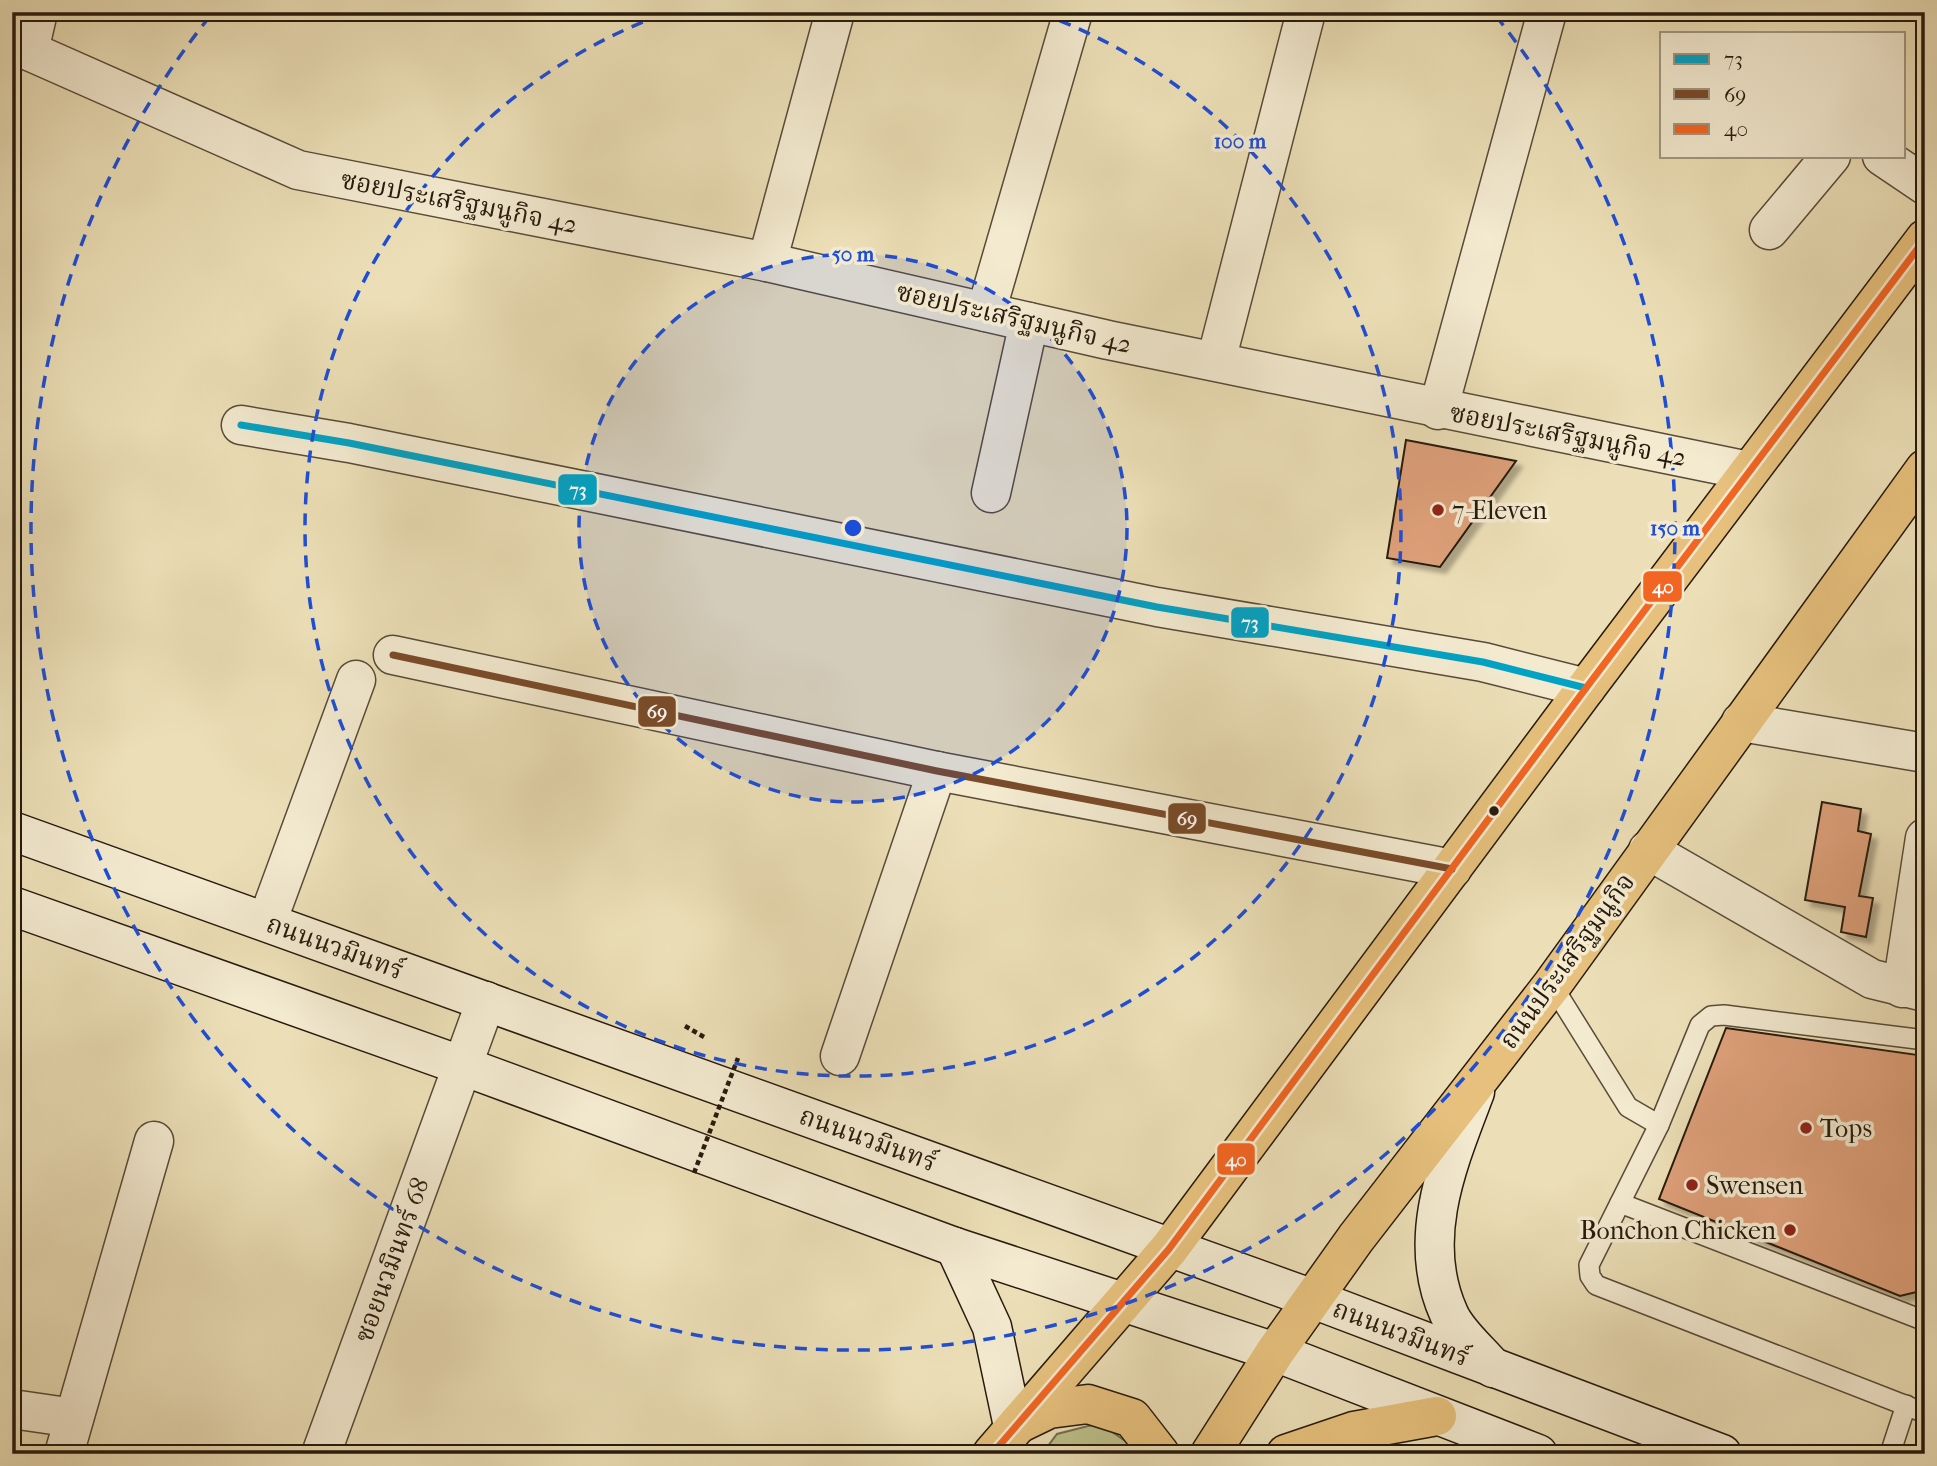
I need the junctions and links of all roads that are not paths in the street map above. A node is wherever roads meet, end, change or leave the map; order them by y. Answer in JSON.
{"nodes":[{"id":1,"x":38,"y":12,"type":"edge"},
{"id":2,"x":835,"y":12,"type":"edge"},
{"id":3,"x":1073,"y":12,"type":"edge"},
{"id":4,"x":1306,"y":12,"type":"edge"},
{"id":5,"x":1547,"y":12,"type":"edge"},
{"id":6,"x":21,"y":46,"type":"edge"},
{"id":7,"x":1829,"y":158,"type":"edge"},
{"id":8,"x":1885,"y":158,"type":"edge"},
{"id":9,"x":1925,"y":185,"type":"edge"},
{"id":10,"x":1769,"y":230,"type":"dead end"},
{"id":11,"x":1925,"y":239,"type":"edge"},
{"id":12,"x":767,"y":262,"type":"junction"},
{"id":13,"x":986,"y":312,"type":"junction"},
{"id":14,"x":1029,"y":322,"type":"junction"},
{"id":15,"x":1216,"y":361,"type":"junction"},
{"id":16,"x":1438,"y":410,"type":"junction"},
{"id":17,"x":241,"y":425,"type":"dead end"},
{"id":18,"x":1925,"y":469,"type":"edge"},
{"id":19,"x":1749,"y":471,"type":"junction"},
{"id":20,"x":990,"y":493,"type":"dead end"},
{"id":21,"x":393,"y":655,"type":"dead end"},
{"id":22,"x":356,"y":680,"type":"dead end"},
{"id":23,"x":1586,"y":688,"type":"junction"},
{"id":24,"x":1741,"y":722,"type":"junction"},
{"id":25,"x":1925,"y":753,"type":"edge"},
{"id":26,"x":937,"y":771,"type":"junction"},
{"id":27,"x":12,"y":831,"type":"edge"},
{"id":28,"x":1925,"y":838,"type":"edge"},
{"id":29,"x":1648,"y":850,"type":"junction"},
{"id":30,"x":1452,"y":869,"type":"junction"},
{"id":31,"x":12,"y":906,"type":"edge"},
{"id":32,"x":267,"y":922,"type":"junction"},
{"id":33,"x":1552,"y":985,"type":"junction"},
{"id":34,"x":1914,"y":990,"type":"edge"},
{"id":35,"x":486,"y":1000,"type":"junction"},
{"id":36,"x":1925,"y":1040,"type":"edge"},
{"id":37,"x":840,"y":1056,"type":"dead end"},
{"id":38,"x":463,"y":1066,"type":"junction"},
{"id":39,"x":1478,"y":1083,"type":"junction"},
{"id":40,"x":1659,"y":1125,"type":"junction"},
{"id":41,"x":154,"y":1141,"type":"dead end"},
{"id":42,"x":1620,"y":1203,"type":"junction"},
{"id":43,"x":955,"y":1247,"type":"junction"},
{"id":44,"x":1169,"y":1249,"type":"junction"},
{"id":45,"x":1312,"y":1299,"type":"junction"},
{"id":46,"x":1123,"y":1303,"type":"junction"},
{"id":47,"x":1925,"y":1321,"type":"edge"},
{"id":48,"x":1275,"y":1352,"type":"junction"},
{"id":49,"x":1495,"y":1370,"type":"junction"},
{"id":50,"x":1906,"y":1405,"type":"junction"},
{"id":51,"x":12,"y":1409,"type":"edge"},
{"id":52,"x":1925,"y":1413,"type":"edge"},
{"id":53,"x":1437,"y":1416,"type":"junction"},
{"id":54,"x":74,"y":1418,"type":"junction"},
{"id":55,"x":1003,"y":1440,"type":"edge"},
{"id":56,"x":64,"y":1454,"type":"edge"},
{"id":57,"x":321,"y":1454,"type":"edge"},
{"id":58,"x":1160,"y":1454,"type":"edge"},
{"id":59,"x":1210,"y":1454,"type":"edge"},
{"id":60,"x":1286,"y":1454,"type":"edge"},
{"id":61,"x":1538,"y":1454,"type":"edge"},
{"id":62,"x":1722,"y":1454,"type":"edge"},
{"id":63,"x":1890,"y":1454,"type":"edge"}],
"edges":[{"from":1,"to":6,"type":"street"},
{"from":2,"to":12,"type":"street"},
{"from":3,"to":13,"type":"street"},
{"from":4,"to":15,"type":"street"},
{"from":5,"to":16,"type":"street"},
{"from":6,"to":12,"type":"street","name":"ซอยประเสริฐมนูกิจ 42"},
{"from":7,"to":10,"type":"street"},
{"from":8,"to":9,"type":"street"},
{"from":11,"to":19,"type":"main road"},
{"from":12,"to":13,"type":"street","name":"ซอยประเสริฐมนูกิจ 42"},
{"from":13,"to":14,"type":"street","name":"ซอยประเสริฐมนูกิจ 42"},
{"from":14,"to":15,"type":"street","name":"ซอยประเสริฐมนูกิจ 42"},
{"from":14,"to":20,"type":"street"},
{"from":15,"to":16,"type":"street","name":"ซอยประเสริฐมนูกิจ 42"},
{"from":16,"to":19,"type":"street","name":"ซอยประเสริฐมนูกิจ 42"},
{"from":17,"to":23,"type":"street"},
{"from":18,"to":24,"type":"main road","name":"ถนนประเสริฐมนูกิจ"},
{"from":19,"to":23,"type":"main road"},
{"from":21,"to":26,"type":"street"},
{"from":22,"to":32,"type":"street"},
{"from":23,"to":30,"type":"main road"},
{"from":24,"to":25,"type":"street"},
{"from":24,"to":29,"type":"main road","name":"ถนนประเสริฐมนูกิจ"},
{"from":26,"to":30,"type":"street"},
{"from":26,"to":37,"type":"street"},
{"from":27,"to":32,"type":"street","name":"ถนนนวมินทร์"},
{"from":28,"to":34,"type":"street"},
{"from":29,"to":33,"type":"main road","name":"ถนนประเสริฐมนูกิจ"},
{"from":29,"to":34,"type":"street"},
{"from":30,"to":44,"type":"main road"},
{"from":31,"to":38,"type":"street"},
{"from":32,"to":35,"type":"street","name":"ถนนนวมินทร์"},
{"from":33,"to":39,"type":"main road","name":"ถนนประเสริฐมนูกิจ"},
{"from":33,"to":40,"type":"lane"},
{"from":35,"to":38,"type":"street","name":"ซอยนวมินทร์ 68"},
{"from":35,"to":44,"type":"street","name":"ถนนนวมินทร์"},
{"from":36,"to":40,"type":"lane"},
{"from":38,"to":43,"type":"street"},
{"from":38,"to":57,"type":"street","name":"ซอยนวมินทร์ 68"},
{"from":39,"to":45,"type":"main road","name":"ถนนประเสริฐมนูกิจ"},
{"from":39,"to":49,"type":"street"},
{"from":40,"to":42,"type":"lane"},
{"from":41,"to":54,"type":"street"},
{"from":42,"to":47,"type":"lane"},
{"from":42,"to":50,"type":"lane"},
{"from":43,"to":46,"type":"street"},
{"from":43,"to":55,"type":"street"},
{"from":44,"to":45,"type":"street","name":"ถนนนวมินทร์"},
{"from":44,"to":46,"type":"main road"},
{"from":45,"to":48,"type":"main road","name":"ถนนประเสริฐมนูกิจ"},
{"from":45,"to":49,"type":"street","name":"ถนนนวมินทร์"},
{"from":46,"to":48,"type":"street"},
{"from":46,"to":55,"type":"main road"},
{"from":48,"to":53,"type":"street"},
{"from":48,"to":59,"type":"main road","name":"ถนนประเสริฐมนูกิจ"},
{"from":49,"to":62,"type":"street","name":"ถนนนวมินทร์"},
{"from":50,"to":52,"type":"lane"},
{"from":50,"to":63,"type":"lane"},
{"from":51,"to":54,"type":"street"},
{"from":53,"to":60,"type":"main road"},
{"from":53,"to":61,"type":"street"},
{"from":54,"to":56,"type":"street"},
{"from":55,"to":58,"type":"main road"}]}
